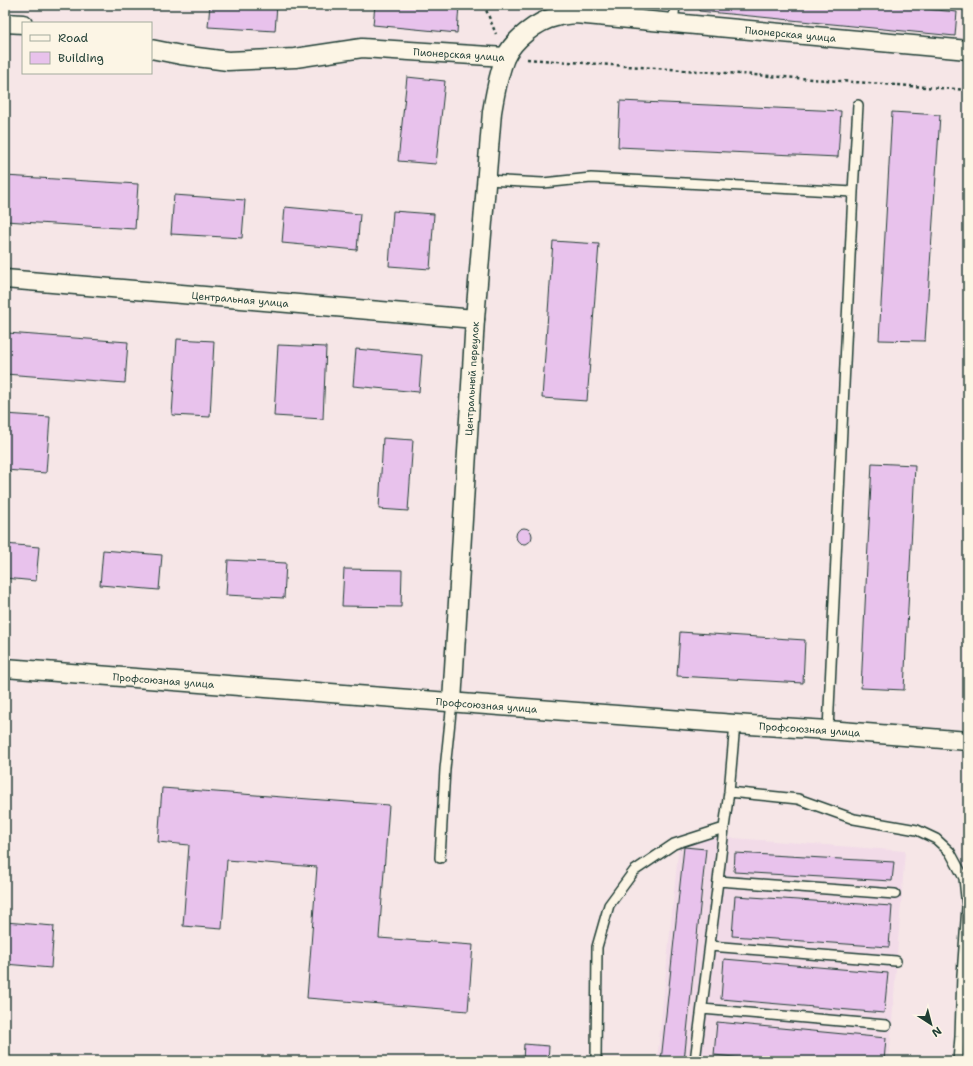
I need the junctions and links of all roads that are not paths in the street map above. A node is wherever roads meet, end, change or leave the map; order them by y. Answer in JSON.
{"nodes":[{"id":1,"x":675,"y":5,"type":"edge"},
{"id":2,"x":5,"y":23,"type":"edge"},
{"id":3,"x":673,"y":23,"type":"junction"},
{"id":4,"x":22,"y":24,"type":"edge"},
{"id":5,"x":152,"y":50,"type":"edge"},
{"id":6,"x":968,"y":50,"type":"edge"},
{"id":7,"x":505,"y":57,"type":"junction"},
{"id":8,"x":858,"y":105,"type":"dead end"},
{"id":9,"x":486,"y":180,"type":"junction"},
{"id":10,"x":853,"y":192,"type":"junction"},
{"id":11,"x":5,"y":279,"type":"edge"},
{"id":12,"x":475,"y":319,"type":"junction"},
{"id":13,"x":5,"y":668,"type":"edge"},
{"id":14,"x":452,"y":702,"type":"junction"},
{"id":15,"x":735,"y":724,"type":"junction"},
{"id":16,"x":828,"y":730,"type":"junction"},
{"id":17,"x":968,"y":741,"type":"edge"},
{"id":18,"x":729,"y":792,"type":"junction"},
{"id":19,"x":724,"y":828,"type":"junction"},
{"id":20,"x":440,"y":858,"type":"dead end"},
{"id":21,"x":718,"y":881,"type":"junction"},
{"id":22,"x":895,"y":894,"type":"dead end"},
{"id":23,"x":968,"y":907,"type":"edge"},
{"id":24,"x":710,"y":946,"type":"junction"},
{"id":25,"x":896,"y":961,"type":"dead end"},
{"id":26,"x":965,"y":975,"type":"edge"},
{"id":27,"x":702,"y":1009,"type":"junction"},
{"id":28,"x":886,"y":1025,"type":"dead end"},
{"id":29,"x":964,"y":1037,"type":"edge"},
{"id":30,"x":596,"y":1061,"type":"edge"},
{"id":31,"x":695,"y":1061,"type":"edge"},
{"id":32,"x":958,"y":1061,"type":"edge"}],
"edges":[{"from":1,"to":3,"type":"lane"},
{"from":2,"to":4,"type":"street"},
{"from":3,"to":6,"type":"street","name":"Пионерская улица"},
{"from":3,"to":7,"type":"street","name":"Пионерская улица"},
{"from":5,"to":7,"type":"street","name":"Пионерская улица"},
{"from":7,"to":9,"type":"street","name":"Центральный переулок"},
{"from":8,"to":10,"type":"lane"},
{"from":9,"to":10,"type":"lane"},
{"from":9,"to":12,"type":"street","name":"Центральный переулок"},
{"from":10,"to":16,"type":"lane"},
{"from":11,"to":12,"type":"street","name":"Центральная улица"},
{"from":12,"to":14,"type":"street","name":"Центральный переулок"},
{"from":13,"to":14,"type":"street","name":"Профсоюзная улица"},
{"from":14,"to":15,"type":"street","name":"Профсоюзная улица"},
{"from":14,"to":20,"type":"lane"},
{"from":15,"to":16,"type":"street","name":"Профсоюзная улица"},
{"from":15,"to":18,"type":"lane"},
{"from":16,"to":17,"type":"street","name":"Профсоюзная улица"},
{"from":18,"to":19,"type":"lane"},
{"from":18,"to":23,"type":"lane"},
{"from":19,"to":21,"type":"lane"},
{"from":19,"to":30,"type":"lane"},
{"from":21,"to":22,"type":"lane"},
{"from":21,"to":24,"type":"lane"},
{"from":23,"to":26,"type":"lane"},
{"from":24,"to":25,"type":"lane"},
{"from":24,"to":27,"type":"lane"},
{"from":26,"to":29,"type":"lane"},
{"from":27,"to":28,"type":"lane"},
{"from":27,"to":31,"type":"lane"},
{"from":29,"to":32,"type":"lane"}]}
